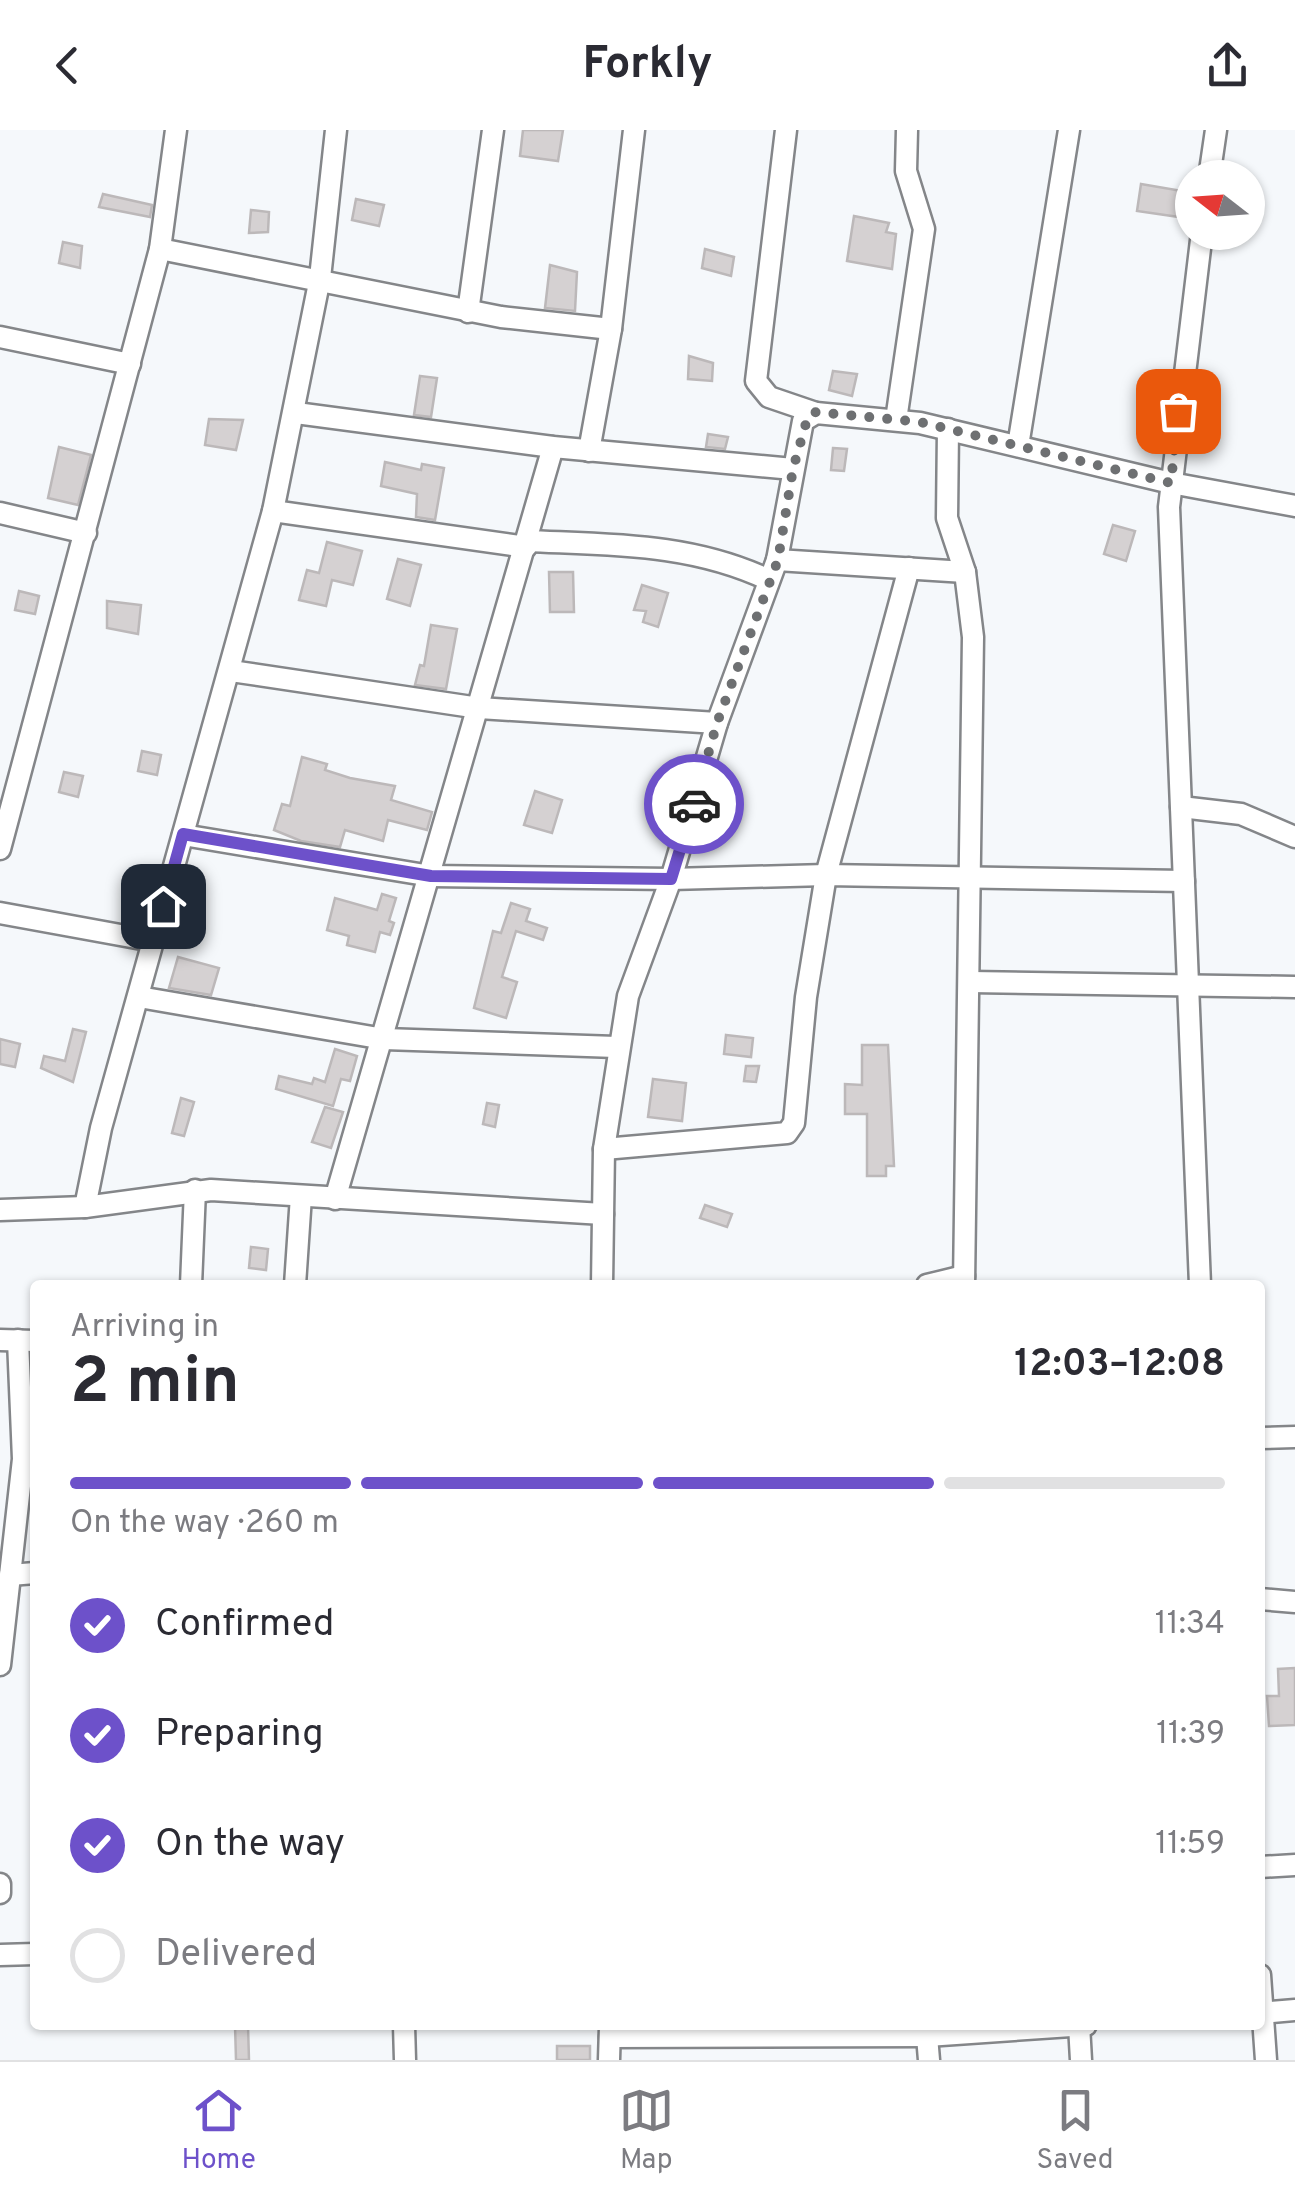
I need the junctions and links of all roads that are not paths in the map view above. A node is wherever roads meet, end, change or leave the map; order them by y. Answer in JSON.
{"nodes":[{"id":1,"x":176,"y":130,"type":"edge"},
{"id":2,"x":336,"y":130,"type":"edge"},
{"id":3,"x":493,"y":130,"type":"edge"},
{"id":4,"x":634,"y":130,"type":"edge"},
{"id":5,"x":786,"y":130,"type":"edge"},
{"id":6,"x":907,"y":130,"type":"edge"},
{"id":7,"x":1068,"y":130,"type":"edge"},
{"id":8,"x":1216,"y":130,"type":"edge"},
{"id":9,"x":1212,"y":160,"type":"edge"},
{"id":10,"x":160,"y":249,"type":"junction"},
{"id":11,"x":1200,"y":250,"type":"edge"},
{"id":12,"x":320,"y":278,"type":"junction"},
{"id":13,"x":468,"y":312,"type":"junction"},
{"id":14,"x":610,"y":329,"type":"junction"},
{"id":15,"x":0,"y":337,"type":"edge"},
{"id":16,"x":130,"y":364,"type":"junction"},
{"id":17,"x":816,"y":412,"type":"junction"},
{"id":18,"x":296,"y":413,"type":"junction"},
{"id":19,"x":896,"y":420,"type":"junction"},
{"id":20,"x":948,"y":430,"type":"junction"},
{"id":21,"x":1018,"y":446,"type":"junction"},
{"id":22,"x":553,"y":448,"type":"junction"},
{"id":23,"x":589,"y":451,"type":"junction"},
{"id":24,"x":793,"y":469,"type":"junction"},
{"id":25,"x":1171,"y":483,"type":"junction"},
{"id":26,"x":1295,"y":506,"type":"edge"},
{"id":27,"x":273,"y":511,"type":"junction"},
{"id":28,"x":0,"y":513,"type":"edge"},
{"id":29,"x":86,"y":533,"type":"junction"},
{"id":30,"x":526,"y":544,"type":"junction"},
{"id":31,"x":778,"y":560,"type":"junction"},
{"id":32,"x":909,"y":568,"type":"junction"},
{"id":33,"x":965,"y":572,"type":"junction"},
{"id":34,"x":770,"y":580,"type":"junction"},
{"id":35,"x":231,"y":672,"type":"junction"},
{"id":36,"x":479,"y":708,"type":"junction"},
{"id":37,"x":717,"y":723,"type":"junction"},
{"id":38,"x":1181,"y":807,"type":"junction"},
{"id":39,"x":183,"y":834,"type":"junction"},
{"id":40,"x":1295,"y":837,"type":"edge"},
{"id":41,"x":0,"y":849,"type":"edge"},
{"id":42,"x":826,"y":875,"type":"junction"},
{"id":43,"x":431,"y":876,"type":"junction"},
{"id":44,"x":970,"y":877,"type":"junction"},
{"id":45,"x":671,"y":879,"type":"junction"},
{"id":46,"x":1184,"y":881,"type":"junction"},
{"id":47,"x":0,"y":913,"type":"edge"},
{"id":48,"x":153,"y":942,"type":"junction"},
{"id":49,"x":971,"y":982,"type":"junction"},
{"id":50,"x":1188,"y":986,"type":"junction"},
{"id":51,"x":1295,"y":988,"type":"edge"},
{"id":52,"x":139,"y":998,"type":"junction"},
{"id":53,"x":384,"y":1039,"type":"junction"},
{"id":54,"x":616,"y":1047,"type":"junction"},
{"id":55,"x":604,"y":1149,"type":"junction"},
{"id":56,"x":195,"y":1190,"type":"junction"},
{"id":57,"x":300,"y":1196,"type":"junction"},
{"id":58,"x":335,"y":1199,"type":"junction"},
{"id":59,"x":85,"y":1207,"type":"junction"},
{"id":60,"x":0,"y":1210,"type":"edge"},
{"id":61,"x":602,"y":1214,"type":"junction"},
{"id":62,"x":192,"y":1280,"type":"edge"},
{"id":63,"x":295,"y":1280,"type":"edge"},
{"id":64,"x":602,"y":1280,"type":"edge"},
{"id":65,"x":964,"y":1280,"type":"edge"},
{"id":66,"x":1200,"y":1280,"type":"edge"},
{"id":67,"x":18,"y":1340,"type":"edge"},
{"id":68,"x":1295,"y":1437,"type":"edge"},
{"id":69,"x":1265,"y":1438,"type":"edge"},
{"id":70,"x":27,"y":1490,"type":"edge"},
{"id":71,"x":10,"y":1574,"type":"junction"},
{"id":72,"x":30,"y":1574,"type":"edge"},
{"id":73,"x":1265,"y":1599,"type":"edge"},
{"id":74,"x":1295,"y":1602,"type":"edge"},
{"id":75,"x":0,"y":1665,"type":"edge"},
{"id":76,"x":1295,"y":1865,"type":"edge"},
{"id":77,"x":1265,"y":1867,"type":"edge"},
{"id":78,"x":0,"y":1884,"type":"edge"},
{"id":79,"x":0,"y":1893,"type":"edge"},
{"id":80,"x":30,"y":1954,"type":"edge"},
{"id":81,"x":0,"y":1955,"type":"edge"},
{"id":82,"x":1295,"y":2010,"type":"edge"},
{"id":83,"x":1265,"y":2012,"type":"edge"},
{"id":84,"x":404,"y":2030,"type":"edge"},
{"id":85,"x":979,"y":2030,"type":"edge"},
{"id":86,"x":1082,"y":2030,"type":"edge"},
{"id":87,"x":1263,"y":2030,"type":"edge"},
{"id":88,"x":610,"y":2031,"type":"edge"},
{"id":89,"x":938,"y":2032,"type":"edge"},
{"id":90,"x":405,"y":2060,"type":"edge"},
{"id":91,"x":609,"y":2060,"type":"edge"},
{"id":92,"x":929,"y":2060,"type":"edge"},
{"id":93,"x":1081,"y":2060,"type":"edge"},
{"id":94,"x":1266,"y":2060,"type":"edge"}],
"edges":[{"from":1,"to":10,"type":"street"},
{"from":2,"to":12,"type":"street"},
{"from":3,"to":13,"type":"street"},
{"from":4,"to":14,"type":"street"},
{"from":5,"to":17,"type":"street"},
{"from":6,"to":19,"type":"street"},
{"from":7,"to":21,"type":"street"},
{"from":8,"to":9,"type":"street"},
{"from":10,"to":12,"type":"street"},
{"from":10,"to":16,"type":"street"},
{"from":11,"to":25,"type":"street"},
{"from":12,"to":13,"type":"street"},
{"from":12,"to":18,"type":"street"},
{"from":13,"to":14,"type":"street"},
{"from":14,"to":23,"type":"street"},
{"from":15,"to":16,"type":"street"},
{"from":16,"to":29,"type":"street"},
{"from":17,"to":19,"type":"street"},
{"from":17,"to":24,"type":"street"},
{"from":18,"to":22,"type":"street"},
{"from":18,"to":27,"type":"street"},
{"from":19,"to":20,"type":"street"},
{"from":20,"to":21,"type":"street"},
{"from":20,"to":33,"type":"street"},
{"from":21,"to":25,"type":"street"},
{"from":22,"to":23,"type":"street"},
{"from":22,"to":30,"type":"street"},
{"from":23,"to":24,"type":"street"},
{"from":24,"to":31,"type":"street"},
{"from":25,"to":26,"type":"street"},
{"from":25,"to":38,"type":"street"},
{"from":27,"to":30,"type":"street"},
{"from":27,"to":35,"type":"street"},
{"from":28,"to":29,"type":"street"},
{"from":29,"to":41,"type":"street"},
{"from":30,"to":34,"type":"street"},
{"from":30,"to":36,"type":"street"},
{"from":31,"to":32,"type":"street"},
{"from":31,"to":34,"type":"street"},
{"from":32,"to":33,"type":"street"},
{"from":32,"to":42,"type":"street"},
{"from":33,"to":44,"type":"street"},
{"from":34,"to":37,"type":"street"},
{"from":35,"to":36,"type":"street"},
{"from":35,"to":39,"type":"street"},
{"from":36,"to":37,"type":"street"},
{"from":36,"to":43,"type":"street"},
{"from":37,"to":45,"type":"street"},
{"from":38,"to":40,"type":"street"},
{"from":38,"to":46,"type":"street"},
{"from":39,"to":43,"type":"street"},
{"from":39,"to":48,"type":"street"},
{"from":42,"to":44,"type":"street"},
{"from":42,"to":45,"type":"street"},
{"from":42,"to":55,"type":"street"},
{"from":43,"to":45,"type":"street"},
{"from":43,"to":53,"type":"street"},
{"from":44,"to":46,"type":"street"},
{"from":44,"to":49,"type":"street"},
{"from":45,"to":54,"type":"street"},
{"from":46,"to":50,"type":"street"},
{"from":47,"to":48,"type":"street"},
{"from":48,"to":52,"type":"street"},
{"from":49,"to":50,"type":"street"},
{"from":49,"to":65,"type":"street"},
{"from":50,"to":51,"type":"street"},
{"from":50,"to":66,"type":"street"},
{"from":52,"to":53,"type":"street"},
{"from":52,"to":59,"type":"street"},
{"from":53,"to":54,"type":"street"},
{"from":53,"to":58,"type":"street"},
{"from":54,"to":55,"type":"street"},
{"from":55,"to":61,"type":"street"},
{"from":56,"to":57,"type":"street"},
{"from":56,"to":59,"type":"street"},
{"from":56,"to":62,"type":"street"},
{"from":57,"to":58,"type":"street"},
{"from":57,"to":63,"type":"street"},
{"from":58,"to":61,"type":"street"},
{"from":59,"to":60,"type":"street"},
{"from":61,"to":64,"type":"street"},
{"from":67,"to":70,"type":"street"},
{"from":68,"to":69,"type":"street"},
{"from":70,"to":71,"type":"street"},
{"from":71,"to":72,"type":"street"},
{"from":71,"to":75,"type":"street"},
{"from":73,"to":74,"type":"street"},
{"from":76,"to":77,"type":"street"},
{"from":78,"to":79,"type":"street"},
{"from":80,"to":81,"type":"street"},
{"from":82,"to":83,"type":"street"},
{"from":84,"to":90,"type":"street"},
{"from":85,"to":89,"type":"street"},
{"from":86,"to":93,"type":"street"},
{"from":87,"to":94,"type":"street"},
{"from":88,"to":89,"type":"street"},
{"from":88,"to":91,"type":"street"},
{"from":89,"to":92,"type":"street"}]}
